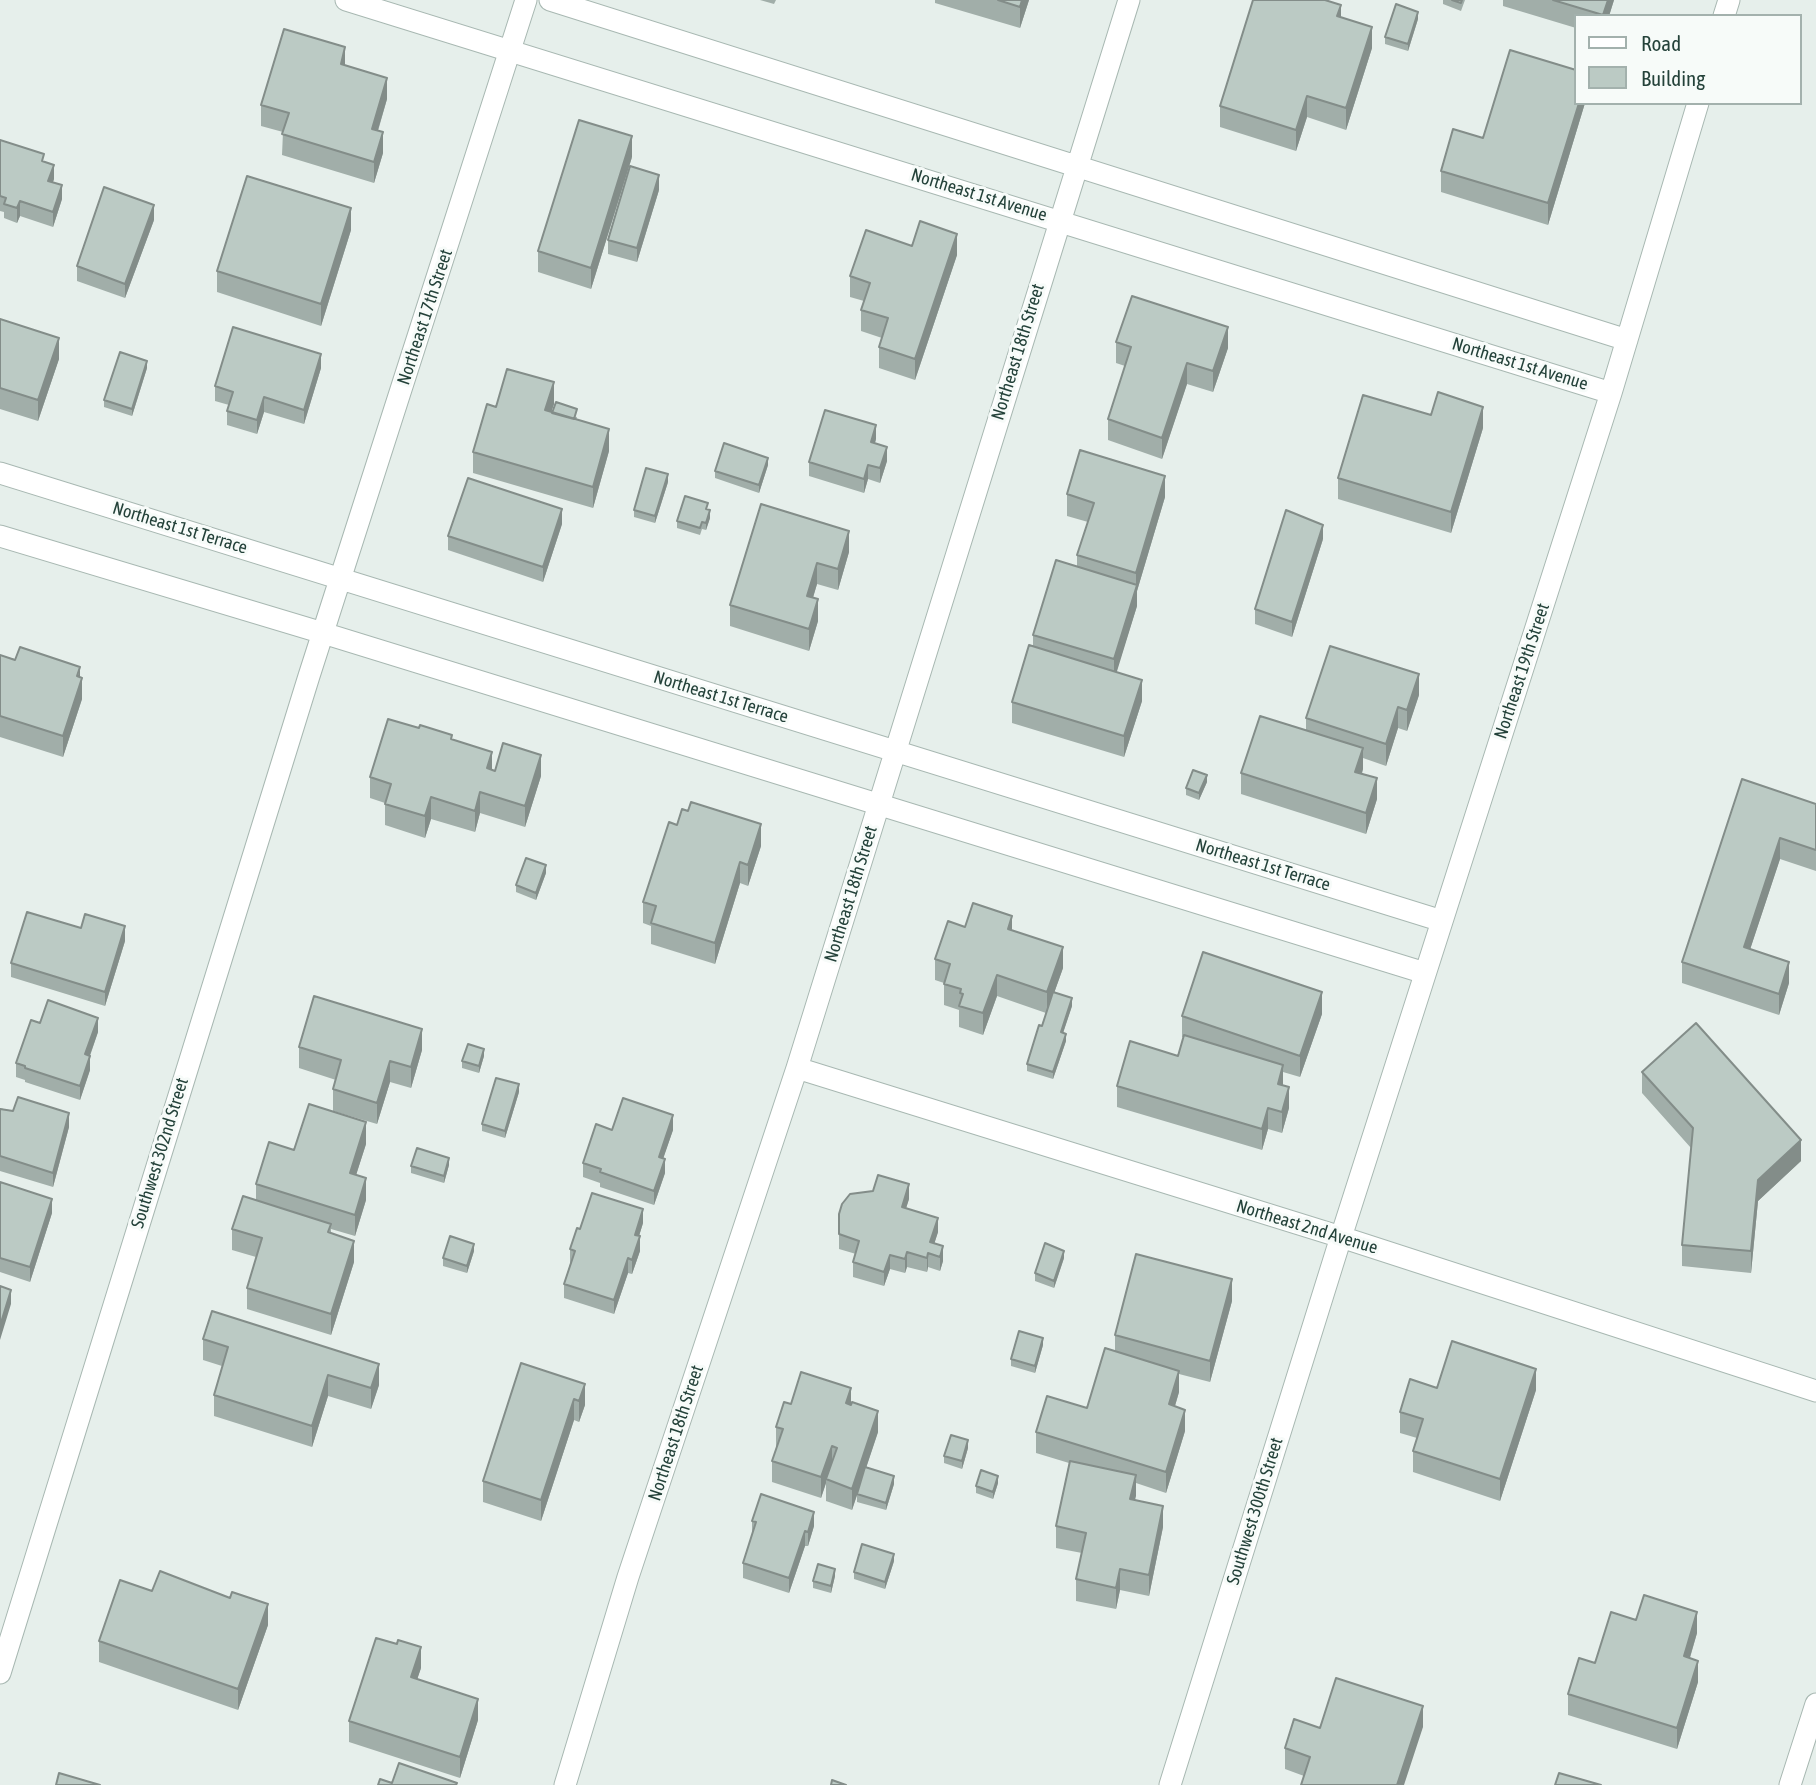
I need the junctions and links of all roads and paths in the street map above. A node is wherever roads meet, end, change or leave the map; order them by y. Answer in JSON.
{"nodes":[{"id":1,"x":346,"y":0,"type":"edge"},
{"id":2,"x":526,"y":0,"type":"edge"},
{"id":3,"x":550,"y":0,"type":"edge"},
{"id":4,"x":1129,"y":0,"type":"edge"},
{"id":5,"x":510,"y":51,"type":"junction"},
{"id":6,"x":1697,"y":105,"type":"edge"},
{"id":7,"x":1075,"y":168,"type":"junction"},
{"id":8,"x":1059,"y":220,"type":"junction"},
{"id":9,"x":1627,"y":340,"type":"junction"},
{"id":10,"x":1611,"y":393,"type":"junction"},
{"id":11,"x":0,"y":473,"type":"edge"},
{"id":12,"x":0,"y":536,"type":"edge"},
{"id":13,"x":341,"y":578,"type":"junction"},
{"id":14,"x":323,"y":633,"type":"junction"},
{"id":15,"x":895,"y":751,"type":"junction"},
{"id":16,"x":879,"y":804,"type":"junction"},
{"id":17,"x":1442,"y":921,"type":"junction"},
{"id":18,"x":1425,"y":973,"type":"junction"},
{"id":19,"x":797,"y":1068,"type":"junction"},
{"id":20,"x":1341,"y":1237,"type":"junction"},
{"id":21,"x":1816,"y":1391,"type":"edge"},
{"id":22,"x":0,"y":1673,"type":"edge"},
{"id":23,"x":1816,"y":1704,"type":"edge"},
{"id":24,"x":565,"y":1785,"type":"edge"},
{"id":25,"x":1170,"y":1785,"type":"edge"},
{"id":26,"x":1790,"y":1785,"type":"edge"}],
"edges":[{"from":1,"to":5,"type":"street","name":"Northeast 1st Avenue"},
{"from":2,"to":5,"type":"street","name":"Northeast 17th Street"},
{"from":3,"to":7,"type":"street"},
{"from":4,"to":7,"type":"street","name":"Northeast 18th Street"},
{"from":5,"to":8,"type":"street","name":"Northeast 1st Avenue"},
{"from":5,"to":13,"type":"street","name":"Northeast 17th Street"},
{"from":6,"to":9,"type":"street","name":"Northeast 19th Street"},
{"from":7,"to":8,"type":"street","name":"Northeast 18th Street"},
{"from":7,"to":9,"type":"street"},
{"from":8,"to":10,"type":"street","name":"Northeast 1st Avenue"},
{"from":8,"to":15,"type":"street","name":"Northeast 18th Street"},
{"from":9,"to":10,"type":"street","name":"Northeast 19th Street"},
{"from":10,"to":17,"type":"street","name":"Northeast 19th Street"},
{"from":11,"to":13,"type":"street","name":"Northeast 1st Terrace"},
{"from":12,"to":14,"type":"street"},
{"from":13,"to":14,"type":"street","name":"Northeast 17th Street"},
{"from":13,"to":15,"type":"street","name":"Northeast 1st Terrace"},
{"from":14,"to":16,"type":"street"},
{"from":14,"to":22,"type":"street","name":"Southwest 302nd Street"},
{"from":15,"to":16,"type":"street","name":"Northeast 18th Street"},
{"from":15,"to":17,"type":"street","name":"Northeast 1st Terrace"},
{"from":16,"to":18,"type":"street"},
{"from":16,"to":19,"type":"street","name":"Northeast 18th Street"},
{"from":17,"to":18,"type":"street","name":"Northeast 19th Street"},
{"from":18,"to":20,"type":"street","name":"Northeast 19th Street"},
{"from":19,"to":20,"type":"street","name":"Northeast 2nd Avenue"},
{"from":19,"to":24,"type":"street","name":"Northeast 18th Street"},
{"from":20,"to":21,"type":"street","name":"Northeast 2nd Avenue"},
{"from":20,"to":25,"type":"street","name":"Southwest 300th Street"},
{"from":23,"to":26,"type":"street"}]}
